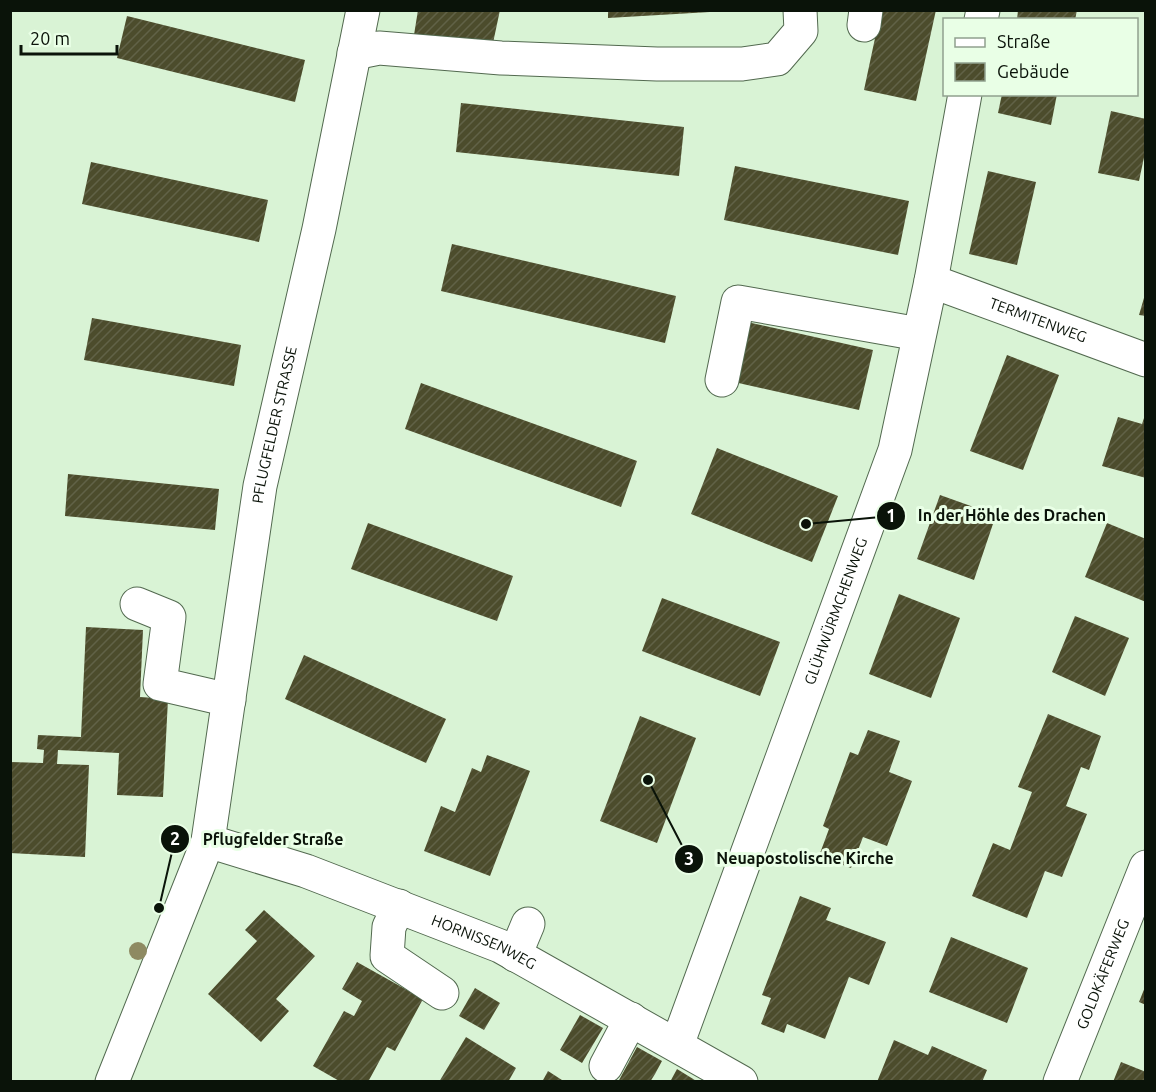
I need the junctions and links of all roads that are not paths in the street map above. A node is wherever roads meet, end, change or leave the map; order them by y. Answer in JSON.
{"nodes":[{"id":1,"x":363,"y":10,"type":"edge"},
{"id":2,"x":800,"y":10,"type":"edge"},
{"id":3,"x":354,"y":53,"type":"junction"},
{"id":4,"x":965,"y":96,"type":"edge"},
{"id":5,"x":931,"y":281,"type":"junction"},
{"id":6,"x":919,"y":334,"type":"junction"},
{"id":7,"x":1146,"y":360,"type":"edge"},
{"id":8,"x":722,"y":380,"type":"dead end"},
{"id":9,"x":137,"y":604,"type":"dead end"},
{"id":10,"x":229,"y":700,"type":"junction"},
{"id":11,"x":208,"y":841,"type":"junction"},
{"id":12,"x":1146,"y":867,"type":"edge"},
{"id":13,"x":399,"y":906,"type":"junction"},
{"id":14,"x":528,"y":924,"type":"dead end"},
{"id":15,"x":515,"y":955,"type":"junction"},
{"id":16,"x":442,"y":993,"type":"dead end"},
{"id":17,"x":631,"y":1019,"type":"junction"},
{"id":18,"x":677,"y":1045,"type":"junction"},
{"id":19,"x":606,"y":1066,"type":"dead end"},
{"id":20,"x":117,"y":1073,"type":"edge"},
{"id":21,"x":733,"y":1080,"type":"edge"},
{"id":22,"x":85,"y":1082,"type":"edge"},
{"id":23,"x":1060,"y":1082,"type":"edge"}],
"edges":[{"from":1,"to":3,"type":"street","name":"PFLUGFELDER STRASSE"},
{"from":2,"to":3,"type":"street"},
{"from":3,"to":10,"type":"street","name":"PFLUGFELDER STRASSE"},
{"from":4,"to":5,"type":"street","name":"GLÜHWÜRMCHENWEG"},
{"from":5,"to":6,"type":"street","name":"GLÜHWÜRMCHENWEG"},
{"from":5,"to":7,"type":"street","name":"TERMITENWEG"},
{"from":6,"to":8,"type":"street"},
{"from":6,"to":18,"type":"street","name":"GLÜHWÜRMCHENWEG"},
{"from":9,"to":10,"type":"street"},
{"from":10,"to":11,"type":"street","name":"PFLUGFELDER STRASSE"},
{"from":11,"to":13,"type":"street","name":"HORNISSENWEG"},
{"from":11,"to":20,"type":"street","name":"PFLUGFELDER STRASSE"},
{"from":12,"to":23,"type":"street","name":"GOLDKÄFERWEG"},
{"from":13,"to":15,"type":"street","name":"HORNISSENWEG"},
{"from":13,"to":16,"type":"street"},
{"from":14,"to":15,"type":"street"},
{"from":15,"to":17,"type":"street","name":"HORNISSENWEG"},
{"from":17,"to":18,"type":"street","name":"HORNISSENWEG"},
{"from":17,"to":19,"type":"street"},
{"from":18,"to":21,"type":"street","name":"HORNISSENWEG"},
{"from":20,"to":22,"type":"street"}]}
